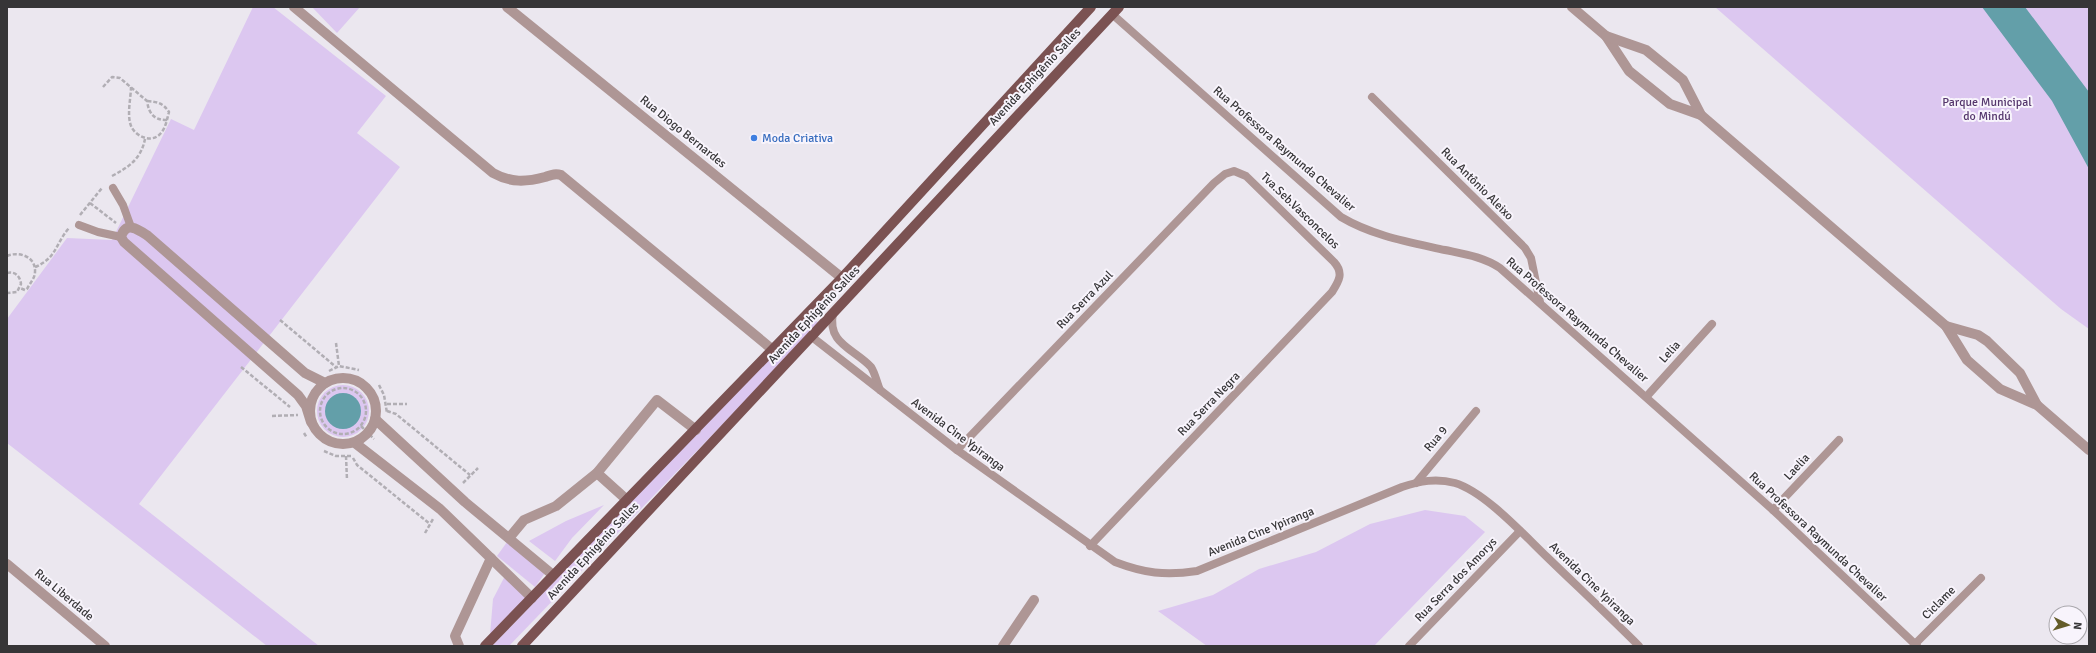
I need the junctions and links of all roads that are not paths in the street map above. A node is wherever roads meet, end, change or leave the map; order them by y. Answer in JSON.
{"nodes":[{"id":1,"x":294,"y":7,"type":"edge"},
{"id":2,"x":507,"y":7,"type":"edge"},
{"id":3,"x":1091,"y":7,"type":"edge"},
{"id":4,"x":1572,"y":7,"type":"edge"},
{"id":5,"x":1115,"y":10,"type":"edge"},
{"id":6,"x":1606,"y":36,"type":"junction"},
{"id":7,"x":1372,"y":97,"type":"dead end"},
{"id":8,"x":1701,"y":115,"type":"junction"},
{"id":9,"x":1234,"y":171,"type":"joint"},
{"id":10,"x":113,"y":188,"type":"dead end"},
{"id":11,"x":77,"y":223,"type":"road end"},
{"id":12,"x":131,"y":227,"type":"junction"},
{"id":13,"x":121,"y":237,"type":"junction"},
{"id":14,"x":1341,"y":276,"type":"joint"},
{"id":15,"x":842,"y":278,"type":"junction"},
{"id":16,"x":1540,"y":302,"type":"junction"},
{"id":17,"x":834,"y":313,"type":"junction"},
{"id":18,"x":1712,"y":324,"type":"dead end"},
{"id":19,"x":1946,"y":326,"type":"junction"},
{"id":20,"x":812,"y":337,"type":"junction"},
{"id":21,"x":773,"y":350,"type":"junction"},
{"id":22,"x":325,"y":383,"type":"junction"},
{"id":23,"x":880,"y":391,"type":"junction"},
{"id":24,"x":1647,"y":396,"type":"junction"},
{"id":25,"x":2037,"y":405,"type":"junction"},
{"id":26,"x":1476,"y":411,"type":"dead end"},
{"id":27,"x":375,"y":419,"type":"junction"},
{"id":28,"x":311,"y":422,"type":"junction"},
{"id":29,"x":696,"y":430,"type":"junction"},
{"id":30,"x":1839,"y":440,"type":"dead end"},
{"id":31,"x":354,"y":442,"type":"junction"},
{"id":32,"x":957,"y":450,"type":"junction"},
{"id":33,"x":2089,"y":450,"type":"edge"},
{"id":34,"x":597,"y":473,"type":"junction"},
{"id":35,"x":1416,"y":483,"type":"junction"},
{"id":36,"x":627,"y":500,"type":"junction"},
{"id":37,"x":1773,"y":510,"type":"junction"},
{"id":38,"x":1520,"y":531,"type":"junction"},
{"id":39,"x":509,"y":538,"type":"junction"},
{"id":40,"x":1090,"y":546,"type":"junction"},
{"id":41,"x":491,"y":558,"type":"junction"},
{"id":42,"x":7,"y":564,"type":"edge"},
{"id":43,"x":554,"y":576,"type":"junction"},
{"id":44,"x":1981,"y":578,"type":"dead end"},
{"id":45,"x":532,"y":598,"type":"junction"},
{"id":46,"x":1034,"y":600,"type":"dead end"},
{"id":47,"x":526,"y":644,"type":"edge"},
{"id":48,"x":1635,"y":645,"type":"edge"},
{"id":49,"x":1916,"y":645,"type":"edge"},
{"id":50,"x":105,"y":646,"type":"edge"},
{"id":51,"x":459,"y":646,"type":"edge"},
{"id":52,"x":485,"y":646,"type":"edge"},
{"id":53,"x":1003,"y":646,"type":"edge"},
{"id":54,"x":1409,"y":646,"type":"edge"}],
"edges":[{"from":1,"to":21,"type":"street","name":"Avenida Ephigênio Salles"},
{"from":2,"to":15,"type":"street","name":"Rua Diogo Bernardes"},
{"from":3,"to":15,"type":"main road","name":"Avenida Ephigênio Salles"},
{"from":4,"to":6,"type":"street"},
{"from":5,"to":16,"type":"lane","name":"Rua Professora Raymunda Chevalier"},
{"from":5,"to":17,"type":"main road","name":"Avenida Ephigênio Salles"},
{"from":6,"to":8,"type":"street"},
{"from":6,"to":8,"type":"street"},
{"from":7,"to":16,"type":"lane","name":"Rua Antônio Aleixo"},
{"from":8,"to":19,"type":"street"},
{"from":9,"to":14,"type":"lane","name":"Tva.Seb.Vasconcelos"},
{"from":9,"to":32,"type":"lane","name":"Rua Serra Azul"},
{"from":10,"to":12,"type":"lane"},
{"from":11,"to":13,"type":"lane"},
{"from":12,"to":13,"type":"street"},
{"from":12,"to":22,"type":"street"},
{"from":13,"to":28,"type":"street"},
{"from":14,"to":40,"type":"lane","name":"Rua Serra Negra"},
{"from":15,"to":21,"type":"main road","name":"Avenida Ephigênio Salles"},
{"from":16,"to":24,"type":"lane","name":"Rua Professora Raymunda Chevalier"},
{"from":17,"to":20,"type":"main road","name":"Avenida Ephigênio Salles"},
{"from":17,"to":23,"type":"lane"},
{"from":18,"to":24,"type":"lane","name":"Lelia"},
{"from":19,"to":25,"type":"street"},
{"from":19,"to":25,"type":"street"},
{"from":20,"to":23,"type":"lane","name":"Avenida Cine Ypiranga"},
{"from":20,"to":47,"type":"main road","name":"Avenida Ephigênio Salles"},
{"from":21,"to":29,"type":"main road","name":"Avenida Ephigênio Salles"},
{"from":22,"to":27,"type":"street"},
{"from":22,"to":28,"type":"street"},
{"from":23,"to":32,"type":"lane","name":"Avenida Cine Ypiranga"},
{"from":24,"to":37,"type":"lane","name":"Rua Professora Raymunda Chevalier"},
{"from":25,"to":33,"type":"street"},
{"from":26,"to":35,"type":"lane","name":"Rua 9"},
{"from":27,"to":31,"type":"street"},
{"from":27,"to":39,"type":"street"},
{"from":28,"to":31,"type":"street"},
{"from":29,"to":34,"type":"street"},
{"from":29,"to":36,"type":"main road","name":"Avenida Ephigênio Salles"},
{"from":30,"to":37,"type":"lane","name":"Laelia"},
{"from":31,"to":41,"type":"street"},
{"from":32,"to":40,"type":"lane","name":"Avenida Cine Ypiranga"},
{"from":34,"to":36,"type":"street"},
{"from":34,"to":39,"type":"street"},
{"from":35,"to":38,"type":"lane","name":"Avenida Cine Ypiranga"},
{"from":35,"to":40,"type":"lane","name":"Avenida Cine Ypiranga"},
{"from":36,"to":43,"type":"main road","name":"Avenida Ephigênio Salles"},
{"from":37,"to":49,"type":"lane","name":"Rua Professora Raymunda Chevalier"},
{"from":38,"to":48,"type":"lane","name":"Avenida Cine Ypiranga"},
{"from":38,"to":54,"type":"lane","name":"Rua Serra dos Amorys"},
{"from":39,"to":43,"type":"street"},
{"from":41,"to":45,"type":"street"},
{"from":41,"to":51,"type":"street"},
{"from":42,"to":50,"type":"street","name":"Rua Liberdade"},
{"from":43,"to":45,"type":"main road","name":"Avenida Ephigênio Salles"},
{"from":44,"to":49,"type":"lane","name":"Ciclame"},
{"from":45,"to":52,"type":"main road","name":"Avenida Ephigênio Salles"},
{"from":46,"to":53,"type":"street"}]}
